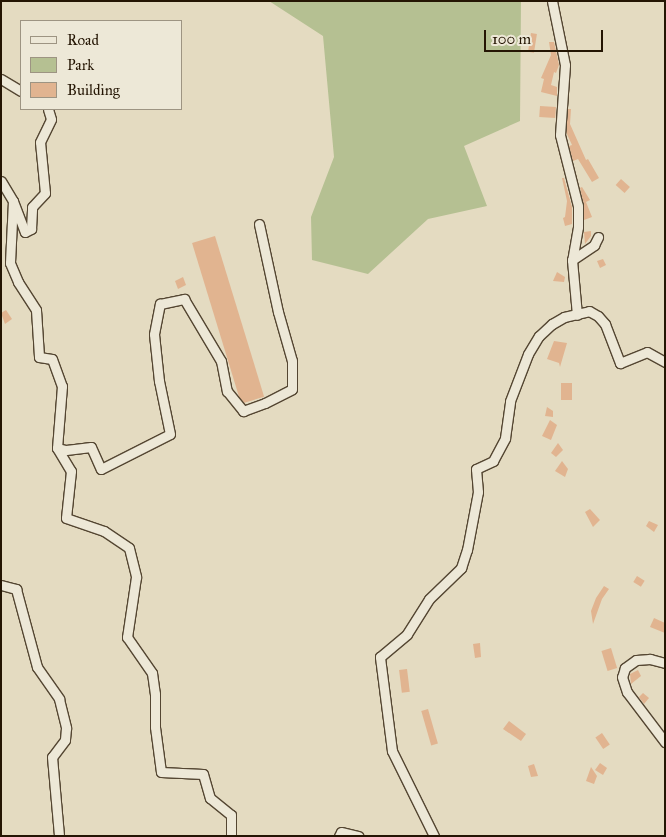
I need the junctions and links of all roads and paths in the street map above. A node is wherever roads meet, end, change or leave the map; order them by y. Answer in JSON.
{"nodes":[{"id":1,"x":552,"y":1,"type":"edge"},
{"id":2,"x":1,"y":79,"type":"edge"},
{"id":3,"x":20,"y":90,"type":"edge"},
{"id":4,"x":48,"y":110,"type":"edge"},
{"id":5,"x":1,"y":181,"type":"edge"},
{"id":6,"x":13,"y":200,"type":"junction"},
{"id":7,"x":259,"y":224,"type":"dead end"},
{"id":8,"x":598,"y":237,"type":"dead end"},
{"id":9,"x":572,"y":260,"type":"junction"},
{"id":10,"x":578,"y":315,"type":"junction"},
{"id":11,"x":665,"y":362,"type":"edge"},
{"id":12,"x":57,"y":448,"type":"junction"},
{"id":13,"x":1,"y":585,"type":"edge"},
{"id":14,"x":665,"y":664,"type":"edge"},
{"id":15,"x":665,"y":742,"type":"edge"},
{"id":16,"x":59,"y":836,"type":"edge"},
{"id":17,"x":231,"y":836,"type":"edge"},
{"id":18,"x":339,"y":836,"type":"edge"},
{"id":19,"x":359,"y":836,"type":"edge"},
{"id":20,"x":434,"y":836,"type":"edge"}],
"edges":[{"from":1,"to":9,"type":"street"},
{"from":2,"to":3,"type":"street"},
{"from":4,"to":6,"type":"street"},
{"from":5,"to":6,"type":"street"},
{"from":6,"to":12,"type":"street"},
{"from":7,"to":12,"type":"street"},
{"from":8,"to":9,"type":"street"},
{"from":9,"to":10,"type":"street"},
{"from":10,"to":11,"type":"street"},
{"from":10,"to":20,"type":"street"},
{"from":12,"to":17,"type":"street"},
{"from":13,"to":16,"type":"street"},
{"from":14,"to":15,"type":"street"},
{"from":18,"to":19,"type":"street"}]}
